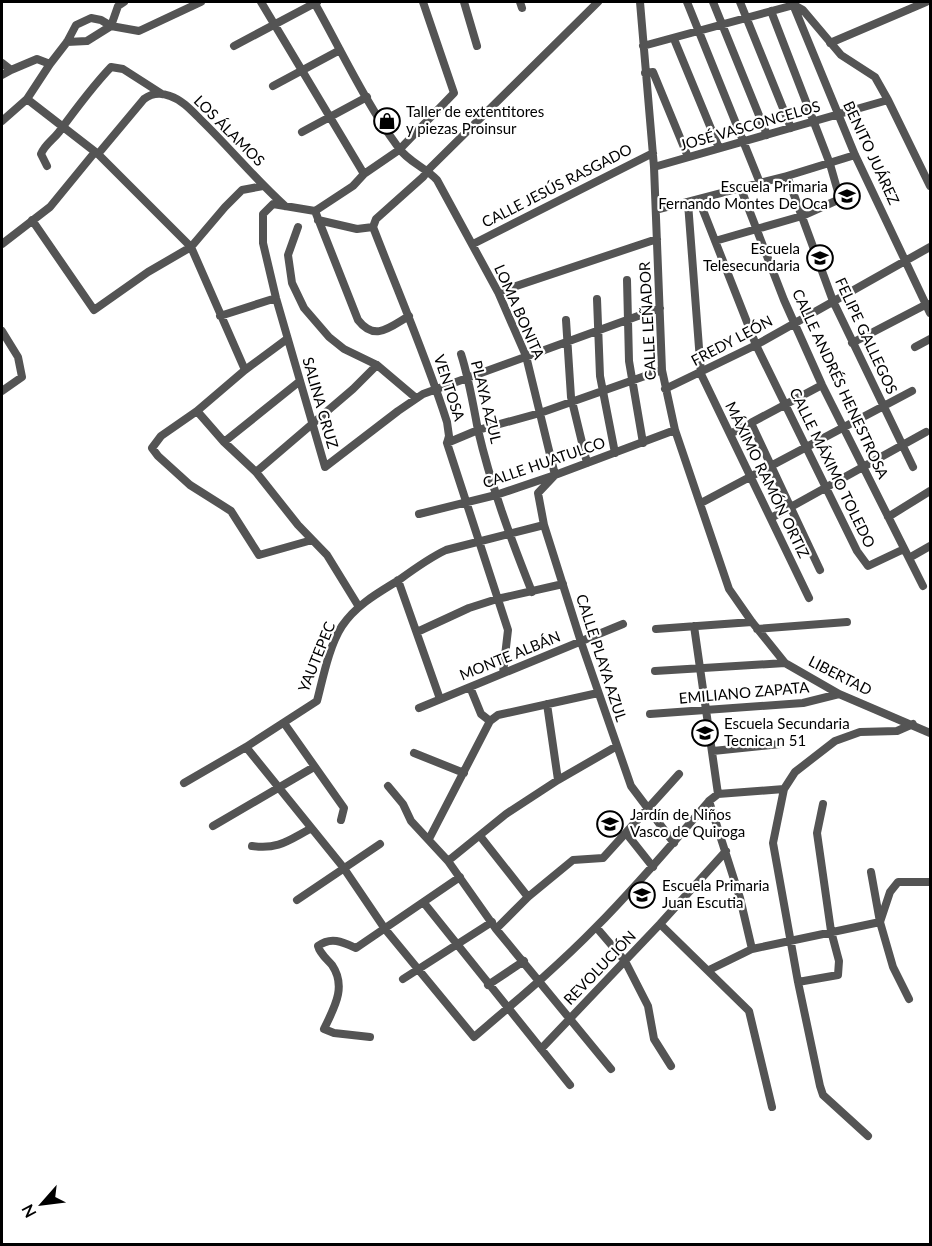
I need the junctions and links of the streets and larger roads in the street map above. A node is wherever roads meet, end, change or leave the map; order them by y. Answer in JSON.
{"nodes":[{"id":1,"x":124,"y":2,"type":"edge"},
{"id":2,"x":201,"y":2,"type":"edge"},
{"id":3,"x":261,"y":2,"type":"edge"},
{"id":4,"x":315,"y":2,"type":"edge"},
{"id":5,"x":423,"y":2,"type":"edge"},
{"id":6,"x":464,"y":2,"type":"edge"},
{"id":7,"x":598,"y":2,"type":"edge"},
{"id":8,"x":640,"y":2,"type":"edge"},
{"id":9,"x":687,"y":2,"type":"edge"},
{"id":10,"x":713,"y":2,"type":"edge"},
{"id":11,"x":740,"y":2,"type":"edge"},
{"id":12,"x":926,"y":2,"type":"edge"},
{"id":13,"x":793,"y":3,"type":"edge"},
{"id":14,"x":186,"y":5,"type":"edge"},
{"id":15,"x":771,"y":11,"type":"junction"},
{"id":16,"x":747,"y":19,"type":"junction"},
{"id":17,"x":274,"y":25,"type":"junction"},
{"id":18,"x":722,"y":25,"type":"junction"},
{"id":19,"x":111,"y":26,"type":"junction"},
{"id":20,"x":699,"y":32,"type":"junction"},
{"id":21,"x":674,"y":39,"type":"junction"},
{"id":22,"x":830,"y":43,"type":"junction"},
{"id":23,"x":234,"y":46,"type":"dead end"},
{"id":24,"x":477,"y":46,"type":"dead end"},
{"id":25,"x":643,"y":46,"type":"junction"},
{"id":26,"x":62,"y":48,"type":"junction"},
{"id":27,"x":340,"y":50,"type":"junction"},
{"id":28,"x":2,"y":63,"type":"edge"},
{"id":29,"x":50,"y":64,"type":"junction"},
{"id":30,"x":11,"y":70,"type":"junction"},
{"id":31,"x":301,"y":70,"type":"junction"},
{"id":32,"x":645,"y":73,"type":"junction"},
{"id":33,"x":2,"y":75,"type":"edge"},
{"id":34,"x":273,"y":86,"type":"dead end"},
{"id":35,"x":163,"y":94,"type":"junction"},
{"id":36,"x":367,"y":97,"type":"junction"},
{"id":37,"x":27,"y":99,"type":"junction"},
{"id":38,"x":888,"y":100,"type":"junction"},
{"id":39,"x":838,"y":115,"type":"junction"},
{"id":40,"x":330,"y":117,"type":"junction"},
{"id":41,"x":2,"y":121,"type":"edge"},
{"id":42,"x":815,"y":122,"type":"junction"},
{"id":43,"x":63,"y":126,"type":"junction"},
{"id":44,"x":791,"y":128,"type":"junction"},
{"id":45,"x":302,"y":132,"type":"dead end"},
{"id":46,"x":767,"y":135,"type":"junction"},
{"id":47,"x":744,"y":141,"type":"junction"},
{"id":48,"x":719,"y":148,"type":"junction"},
{"id":49,"x":399,"y":150,"type":"junction"},
{"id":50,"x":97,"y":153,"type":"junction"},
{"id":51,"x":653,"y":153,"type":"junction"},
{"id":52,"x":855,"y":155,"type":"junction"},
{"id":53,"x":688,"y":157,"type":"junction"},
{"id":54,"x":830,"y":164,"type":"junction"},
{"id":55,"x":47,"y":166,"type":"dead end"},
{"id":56,"x":654,"y":166,"type":"junction"},
{"id":57,"x":429,"y":171,"type":"junction"},
{"id":58,"x":364,"y":174,"type":"junction"},
{"id":59,"x":787,"y":176,"type":"junction"},
{"id":60,"x":760,"y":183,"type":"junction"},
{"id":61,"x":263,"y":186,"type":"junction"},
{"id":62,"x":930,"y":186,"type":"edge"},
{"id":63,"x":741,"y":189,"type":"junction"},
{"id":64,"x":699,"y":200,"type":"junction"},
{"id":65,"x":688,"y":202,"type":"junction"},
{"id":66,"x":286,"y":207,"type":"junction"},
{"id":67,"x":656,"y":210,"type":"junction"},
{"id":68,"x":315,"y":211,"type":"junction"},
{"id":69,"x":802,"y":216,"type":"junction"},
{"id":70,"x":32,"y":220,"type":"junction"},
{"id":71,"x":318,"y":220,"type":"junction"},
{"id":72,"x":298,"y":227,"type":"dead end"},
{"id":73,"x":374,"y":227,"type":"junction"},
{"id":74,"x":756,"y":230,"type":"junction"},
{"id":75,"x":657,"y":239,"type":"junction"},
{"id":76,"x":715,"y":241,"type":"junction"},
{"id":77,"x":2,"y":244,"type":"edge"},
{"id":78,"x":472,"y":244,"type":"junction"},
{"id":79,"x":191,"y":247,"type":"junction"},
{"id":80,"x":930,"y":247,"type":"edge"},
{"id":81,"x":906,"y":260,"type":"junction"},
{"id":82,"x":627,"y":280,"type":"dead end"},
{"id":83,"x":498,"y":292,"type":"junction"},
{"id":84,"x":276,"y":298,"type":"junction"},
{"id":85,"x":597,"y":299,"type":"dead end"},
{"id":86,"x":832,"y":301,"type":"junction"},
{"id":87,"x":927,"y":304,"type":"junction"},
{"id":88,"x":660,"y":308,"type":"junction"},
{"id":89,"x":930,"y":313,"type":"edge"},
{"id":90,"x":220,"y":316,"type":"junction"},
{"id":91,"x":409,"y":316,"type":"junction"},
{"id":92,"x":566,"y":320,"type":"dead end"},
{"id":93,"x":627,"y":320,"type":"junction"},
{"id":94,"x":794,"y":323,"type":"junction"},
{"id":95,"x":599,"y":330,"type":"junction"},
{"id":96,"x":2,"y":331,"type":"edge"},
{"id":97,"x":287,"y":339,"type":"junction"},
{"id":98,"x":930,"y":339,"type":"edge"},
{"id":99,"x":568,"y":341,"type":"junction"},
{"id":100,"x":852,"y":343,"type":"junction"},
{"id":101,"x":756,"y":345,"type":"junction"},
{"id":102,"x":915,"y":347,"type":"dead end"},
{"id":103,"x":461,"y":354,"type":"dead end"},
{"id":104,"x":526,"y":356,"type":"junction"},
{"id":105,"x":377,"y":365,"type":"junction"},
{"id":106,"x":245,"y":370,"type":"junction"},
{"id":107,"x":662,"y":370,"type":"junction"},
{"id":108,"x":701,"y":374,"type":"junction"},
{"id":109,"x":468,"y":377,"type":"junction"},
{"id":110,"x":300,"y":381,"type":"junction"},
{"id":111,"x":632,"y":381,"type":"junction"},
{"id":112,"x":822,"y":385,"type":"junction"},
{"id":113,"x":436,"y":389,"type":"junction"},
{"id":114,"x":664,"y":389,"type":"junction"},
{"id":115,"x":2,"y":391,"type":"edge"},
{"id":116,"x":602,"y":391,"type":"junction"},
{"id":117,"x":912,"y":391,"type":"dead end"},
{"id":118,"x":416,"y":398,"type":"junction"},
{"id":119,"x":572,"y":401,"type":"junction"},
{"id":120,"x":786,"y":405,"type":"junction"},
{"id":121,"x":883,"y":406,"type":"junction"},
{"id":122,"x":197,"y":411,"type":"junction"},
{"id":123,"x":540,"y":413,"type":"junction"},
{"id":124,"x":311,"y":423,"type":"junction"},
{"id":125,"x":751,"y":423,"type":"junction"},
{"id":126,"x":844,"y":428,"type":"junction"},
{"id":127,"x":478,"y":430,"type":"junction"},
{"id":128,"x":675,"y":430,"type":"junction"},
{"id":129,"x":926,"y":432,"type":"dead end"},
{"id":130,"x":730,"y":434,"type":"junction"},
{"id":131,"x":224,"y":442,"type":"junction"},
{"id":132,"x":447,"y":443,"type":"junction"},
{"id":133,"x":643,"y":443,"type":"junction"},
{"id":134,"x":902,"y":446,"type":"junction"},
{"id":135,"x":806,"y":448,"type":"junction"},
{"id":136,"x":615,"y":453,"type":"junction"},
{"id":137,"x":587,"y":463,"type":"junction"},
{"id":138,"x":772,"y":466,"type":"junction"},
{"id":139,"x":864,"y":466,"type":"junction"},
{"id":140,"x":913,"y":467,"type":"dead end"},
{"id":141,"x":256,"y":472,"type":"junction"},
{"id":142,"x":555,"y":475,"type":"junction"},
{"id":143,"x":751,"y":477,"type":"junction"},
{"id":144,"x":825,"y":488,"type":"junction"},
{"id":145,"x":930,"y":491,"type":"edge"},
{"id":146,"x":496,"y":495,"type":"junction"},
{"id":147,"x":465,"y":503,"type":"junction"},
{"id":148,"x":701,"y":503,"type":"junction"},
{"id":149,"x":791,"y":507,"type":"junction"},
{"id":150,"x":419,"y":514,"type":"dead end"},
{"id":151,"x":888,"y":517,"type":"junction"},
{"id":152,"x":771,"y":518,"type":"junction"},
{"id":153,"x":544,"y":525,"type":"junction"},
{"id":154,"x":509,"y":534,"type":"junction"},
{"id":155,"x":312,"y":540,"type":"junction"},
{"id":156,"x":479,"y":542,"type":"junction"},
{"id":157,"x":930,"y":546,"type":"edge"},
{"id":158,"x":904,"y":549,"type":"junction"},
{"id":159,"x":909,"y":558,"type":"junction"},
{"id":160,"x":820,"y":570,"type":"dead end"},
{"id":161,"x":398,"y":580,"type":"junction"},
{"id":162,"x":563,"y":584,"type":"junction"},
{"id":163,"x":923,"y":586,"type":"dead end"},
{"id":164,"x":532,"y":592,"type":"junction"},
{"id":165,"x":809,"y":598,"type":"dead end"},
{"id":166,"x":497,"y":599,"type":"junction"},
{"id":167,"x":359,"y":607,"type":"junction"},
{"id":168,"x":847,"y":622,"type":"dead end"},
{"id":169,"x":623,"y":624,"type":"dead end"},
{"id":170,"x":694,"y":626,"type":"junction"},
{"id":171,"x":754,"y":626,"type":"junction"},
{"id":172,"x":656,"y":628,"type":"dead end"},
{"id":173,"x":417,"y":632,"type":"junction"},
{"id":174,"x":581,"y":642,"type":"junction"},
{"id":175,"x":785,"y":663,"type":"junction"},
{"id":176,"x":700,"y":667,"type":"junction"},
{"id":177,"x":655,"y":670,"type":"dead end"},
{"id":178,"x":503,"y":673,"type":"junction"},
{"id":179,"x":470,"y":687,"type":"junction"},
{"id":180,"x":598,"y":693,"type":"junction"},
{"id":181,"x":839,"y":694,"type":"junction"},
{"id":182,"x":440,"y":699,"type":"junction"},
{"id":183,"x":547,"y":704,"type":"junction"},
{"id":184,"x":419,"y":708,"type":"dead end"},
{"id":185,"x":706,"y":710,"type":"junction"},
{"id":186,"x":650,"y":714,"type":"dead end"},
{"id":187,"x":490,"y":721,"type":"junction"},
{"id":188,"x":284,"y":723,"type":"junction"},
{"id":189,"x":913,"y":724,"type":"junction"},
{"id":190,"x":930,"y":733,"type":"edge"},
{"id":191,"x":780,"y":744,"type":"dead end"},
{"id":192,"x":617,"y":746,"type":"junction"},
{"id":193,"x":246,"y":747,"type":"junction"},
{"id":194,"x":713,"y":751,"type":"junction"},
{"id":195,"x":414,"y":753,"type":"dead end"},
{"id":196,"x":314,"y":767,"type":"junction"},
{"id":197,"x":464,"y":773,"type":"junction"},
{"id":198,"x":679,"y":774,"type":"dead end"},
{"id":199,"x":558,"y":780,"type":"junction"},
{"id":200,"x":184,"y":783,"type":"dead end"},
{"id":201,"x":388,"y":786,"type":"dead end"},
{"id":202,"x":279,"y":788,"type":"junction"},
{"id":203,"x":784,"y":789,"type":"junction"},
{"id":204,"x":718,"y":794,"type":"junction"},
{"id":205,"x":709,"y":801,"type":"junction"},
{"id":206,"x":823,"y":804,"type":"dead end"},
{"id":207,"x":648,"y":808,"type":"junction"},
{"id":208,"x":340,"y":820,"type":"dead end"},
{"id":209,"x":213,"y":826,"type":"dead end"},
{"id":210,"x":310,"y":829,"type":"junction"},
{"id":211,"x":626,"y":833,"type":"junction"},
{"id":212,"x":480,"y":836,"type":"junction"},
{"id":213,"x":429,"y":839,"type":"junction"},
{"id":214,"x":674,"y":843,"type":"junction"},
{"id":215,"x":380,"y":844,"type":"dead end"},
{"id":216,"x":252,"y":846,"type":"dead end"},
{"id":217,"x":726,"y":851,"type":"junction"},
{"id":218,"x":448,"y":861,"type":"junction"},
{"id":219,"x":343,"y":867,"type":"junction"},
{"id":220,"x":653,"y":867,"type":"junction"},
{"id":221,"x":871,"y":872,"type":"dead end"},
{"id":222,"x":460,"y":877,"type":"junction"},
{"id":223,"x":930,"y":882,"type":"edge"},
{"id":224,"x":528,"y":897,"type":"junction"},
{"id":225,"x":297,"y":900,"type":"dead end"},
{"id":226,"x":424,"y":903,"type":"junction"},
{"id":227,"x":880,"y":922,"type":"junction"},
{"id":228,"x":660,"y":924,"type":"junction"},
{"id":229,"x":494,"y":925,"type":"junction"},
{"id":230,"x":596,"y":927,"type":"junction"},
{"id":231,"x":385,"y":929,"type":"junction"},
{"id":232,"x":831,"y":931,"type":"junction"},
{"id":233,"x":790,"y":940,"type":"junction"},
{"id":234,"x":457,"y":945,"type":"junction"},
{"id":235,"x":752,"y":950,"type":"junction"},
{"id":236,"x":625,"y":961,"type":"junction"},
{"id":237,"x":524,"y":962,"type":"junction"},
{"id":238,"x":420,"y":969,"type":"junction"},
{"id":239,"x":709,"y":970,"type":"junction"},
{"id":240,"x":404,"y":979,"type":"dead end"},
{"id":241,"x":540,"y":980,"type":"junction"},
{"id":242,"x":798,"y":982,"type":"junction"},
{"id":243,"x":488,"y":985,"type":"junction"},
{"id":244,"x":909,"y":999,"type":"dead end"},
{"id":245,"x":507,"y":1008,"type":"junction"},
{"id":246,"x":571,"y":1018,"type":"junction"},
{"id":247,"x":370,"y":1037,"type":"dead end"},
{"id":248,"x":541,"y":1049,"type":"junction"},
{"id":249,"x":671,"y":1066,"type":"dead end"},
{"id":250,"x":611,"y":1069,"type":"dead end"},
{"id":251,"x":570,"y":1085,"type":"dead end"},
{"id":252,"x":772,"y":1107,"type":"dead end"},
{"id":253,"x":868,"y":1136,"type":"dead end"}],
"edges":[{"from":1,"to":19,"type":"street"},
{"from":2,"to":14,"type":"street"},
{"from":3,"to":17,"type":"street"},
{"from":4,"to":17,"type":"street"},
{"from":4,"to":27,"type":"street"},
{"from":5,"to":49,"type":"street"},
{"from":6,"to":24,"type":"street"},
{"from":7,"to":57,"type":"street"},
{"from":8,"to":25,"type":"street","name":"CALLE LEÑADOR"},
{"from":9,"to":20,"type":"street"},
{"from":10,"to":18,"type":"street"},
{"from":11,"to":16,"type":"street"},
{"from":12,"to":22,"type":"street"},
{"from":13,"to":15,"type":"street"},
{"from":13,"to":22,"type":"street"},
{"from":13,"to":39,"type":"street","name":"BENITO JUÁREZ"},
{"from":14,"to":19,"type":"street"},
{"from":15,"to":16,"type":"street"},
{"from":15,"to":42,"type":"street"},
{"from":16,"to":18,"type":"street"},
{"from":16,"to":44,"type":"street"},
{"from":17,"to":23,"type":"street"},
{"from":17,"to":31,"type":"street"},
{"from":18,"to":20,"type":"street"},
{"from":18,"to":46,"type":"street"},
{"from":19,"to":26,"type":"street"},
{"from":19,"to":26,"type":"street"},
{"from":20,"to":21,"type":"street"},
{"from":20,"to":47,"type":"street"},
{"from":21,"to":25,"type":"street"},
{"from":21,"to":48,"type":"street"},
{"from":22,"to":38,"type":"street"},
{"from":25,"to":32,"type":"street","name":"CALLE LEÑADOR"},
{"from":26,"to":29,"type":"street"},
{"from":27,"to":31,"type":"street"},
{"from":27,"to":36,"type":"street"},
{"from":28,"to":30,"type":"street"},
{"from":29,"to":30,"type":"street"},
{"from":29,"to":37,"type":"street"},
{"from":30,"to":33,"type":"street"},
{"from":31,"to":34,"type":"street"},
{"from":31,"to":40,"type":"street"},
{"from":32,"to":51,"type":"street","name":"CALLE LEÑADOR"},
{"from":32,"to":53,"type":"street"},
{"from":35,"to":43,"type":"street","name":"LOS ÁLAMOS"},
{"from":35,"to":50,"type":"street"},
{"from":35,"to":61,"type":"street","name":"LOS ÁLAMOS"},
{"from":36,"to":40,"type":"street"},
{"from":36,"to":49,"type":"street"},
{"from":37,"to":41,"type":"street"},
{"from":37,"to":43,"type":"street"},
{"from":38,"to":39,"type":"street","name":"JOSÉ VASCONCELOS"},
{"from":38,"to":62,"type":"street"},
{"from":39,"to":42,"type":"street","name":"JOSÉ VASCONCELOS"},
{"from":39,"to":52,"type":"street","name":"BENITO JUÁREZ"},
{"from":40,"to":45,"type":"street"},
{"from":40,"to":58,"type":"street"},
{"from":42,"to":44,"type":"street","name":"JOSÉ VASCONCELOS"},
{"from":42,"to":54,"type":"street"},
{"from":43,"to":50,"type":"street"},
{"from":43,"to":55,"type":"street"},
{"from":44,"to":46,"type":"street","name":"JOSÉ VASCONCELOS"},
{"from":46,"to":47,"type":"street","name":"JOSÉ VASCONCELOS"},
{"from":47,"to":48,"type":"street","name":"JOSÉ VASCONCELOS"},
{"from":47,"to":60,"type":"street"},
{"from":48,"to":53,"type":"street","name":"JOSÉ VASCONCELOS"},
{"from":49,"to":57,"type":"street"},
{"from":49,"to":58,"type":"street"},
{"from":50,"to":70,"type":"street"},
{"from":50,"to":79,"type":"street"},
{"from":51,"to":56,"type":"street","name":"CALLE LEÑADOR"},
{"from":51,"to":78,"type":"street","name":"CALLE JESÚS RASGADO"},
{"from":52,"to":54,"type":"street"},
{"from":52,"to":81,"type":"street","name":"BENITO JUÁREZ"},
{"from":53,"to":56,"type":"street","name":"JOSÉ VASCONCELOS"},
{"from":54,"to":59,"type":"street"},
{"from":54,"to":69,"type":"street"},
{"from":56,"to":67,"type":"street","name":"CALLE LEÑADOR"},
{"from":57,"to":73,"type":"street"},
{"from":57,"to":78,"type":"street","name":"LOMA BONITA"},
{"from":58,"to":68,"type":"street"},
{"from":59,"to":60,"type":"street"},
{"from":59,"to":69,"type":"street","name":"FELIPE GALLEGOS"},
{"from":60,"to":63,"type":"street"},
{"from":61,"to":66,"type":"street","name":"LOS ÁLAMOS"},
{"from":61,"to":79,"type":"street"},
{"from":63,"to":64,"type":"street"},
{"from":63,"to":74,"type":"street","name":"CALLE ANDRÉS HENESTROSA"},
{"from":64,"to":65,"type":"street"},
{"from":64,"to":76,"type":"street","name":"CALLE MÁXIMO TOLEDO"},
{"from":65,"to":67,"type":"street"},
{"from":65,"to":108,"type":"street"},
{"from":66,"to":68,"type":"street"},
{"from":66,"to":84,"type":"street","name":"SALINA CRUZ"},
{"from":67,"to":75,"type":"street","name":"CALLE LEÑADOR"},
{"from":68,"to":71,"type":"street"},
{"from":69,"to":74,"type":"street"},
{"from":69,"to":86,"type":"street","name":"FELIPE GALLEGOS"},
{"from":70,"to":77,"type":"street"},
{"from":70,"to":79,"type":"street"},
{"from":71,"to":73,"type":"street"},
{"from":71,"to":91,"type":"street"},
{"from":72,"to":105,"type":"street"},
{"from":73,"to":91,"type":"street","name":"VENTOSA"},
{"from":74,"to":76,"type":"street"},
{"from":74,"to":94,"type":"street","name":"CALLE ANDRÉS HENESTROSA"},
{"from":75,"to":83,"type":"street"},
{"from":75,"to":88,"type":"street","name":"CALLE LEÑADOR"},
{"from":76,"to":101,"type":"street","name":"CALLE MÁXIMO TOLEDO"},
{"from":78,"to":83,"type":"street","name":"LOMA BONITA"},
{"from":79,"to":90,"type":"street"},
{"from":80,"to":81,"type":"street","name":"FREDY LEÓN"},
{"from":81,"to":86,"type":"street","name":"FREDY LEÓN"},
{"from":81,"to":87,"type":"street","name":"BENITO JUÁREZ"},
{"from":82,"to":93,"type":"street"},
{"from":83,"to":104,"type":"street","name":"LOMA BONITA"},
{"from":84,"to":90,"type":"street"},
{"from":84,"to":97,"type":"street","name":"SALINA CRUZ"},
{"from":85,"to":95,"type":"street"},
{"from":86,"to":94,"type":"street","name":"FREDY LEÓN"},
{"from":86,"to":100,"type":"street","name":"FELIPE GALLEGOS"},
{"from":87,"to":89,"type":"street","name":"BENITO JUÁREZ"},
{"from":87,"to":100,"type":"street"},
{"from":88,"to":93,"type":"street"},
{"from":88,"to":107,"type":"street","name":"CALLE LEÑADOR"},
{"from":90,"to":106,"type":"street"},
{"from":91,"to":113,"type":"street","name":"VENTOSA"},
{"from":92,"to":99,"type":"street"},
{"from":93,"to":95,"type":"street"},
{"from":93,"to":111,"type":"street"},
{"from":94,"to":101,"type":"street","name":"FREDY LEÓN"},
{"from":94,"to":112,"type":"street","name":"CALLE ANDRÉS HENESTROSA"},
{"from":95,"to":99,"type":"street"},
{"from":95,"to":116,"type":"street"},
{"from":96,"to":115,"type":"street"},
{"from":97,"to":106,"type":"street"},
{"from":97,"to":110,"type":"street","name":"SALINA CRUZ"},
{"from":98,"to":102,"type":"street"},
{"from":99,"to":104,"type":"street"},
{"from":99,"to":119,"type":"street"},
{"from":100,"to":121,"type":"street","name":"FELIPE GALLEGOS"},
{"from":101,"to":108,"type":"street","name":"FREDY LEÓN"},
{"from":101,"to":120,"type":"street","name":"CALLE MÁXIMO TOLEDO"},
{"from":103,"to":109,"type":"street","name":"PLAYA AZUL"},
{"from":104,"to":109,"type":"street"},
{"from":104,"to":123,"type":"street","name":"LOMA BONITA"},
{"from":105,"to":118,"type":"street"},
{"from":105,"to":124,"type":"street"},
{"from":106,"to":122,"type":"street"},
{"from":107,"to":111,"type":"street"},
{"from":107,"to":114,"type":"street","name":"CALLE LEÑADOR"},
{"from":108,"to":114,"type":"street","name":"FREDY LEÓN"},
{"from":108,"to":130,"type":"street","name":"MÁXIMO RAMÓN ORTIZ"},
{"from":109,"to":113,"type":"street","name":"SALINA CRUZ"},
{"from":109,"to":127,"type":"street","name":"PLAYA AZUL"},
{"from":110,"to":124,"type":"street","name":"SALINA CRUZ"},
{"from":110,"to":131,"type":"street"},
{"from":111,"to":116,"type":"street"},
{"from":111,"to":133,"type":"street"},
{"from":112,"to":120,"type":"street"},
{"from":112,"to":126,"type":"street","name":"CALLE ANDRÉS HENESTROSA"},
{"from":113,"to":118,"type":"street","name":"SALINA CRUZ"},
{"from":113,"to":132,"type":"street","name":"VENTOSA"},
{"from":114,"to":128,"type":"street","name":"CALLE LEÑADOR"},
{"from":116,"to":119,"type":"street"},
{"from":116,"to":136,"type":"street"},
{"from":117,"to":121,"type":"street"},
{"from":118,"to":124,"type":"street","name":"SALINA CRUZ"},
{"from":119,"to":123,"type":"street"},
{"from":119,"to":137,"type":"street"},
{"from":120,"to":125,"type":"street"},
{"from":120,"to":135,"type":"street","name":"CALLE MÁXIMO TOLEDO"},
{"from":121,"to":126,"type":"street"},
{"from":121,"to":134,"type":"street","name":"FELIPE GALLEGOS"},
{"from":122,"to":131,"type":"street"},
{"from":122,"to":155,"type":"street"},
{"from":123,"to":127,"type":"street"},
{"from":123,"to":142,"type":"street","name":"LOMA BONITA"},
{"from":124,"to":141,"type":"street"},
{"from":125,"to":130,"type":"street"},
{"from":125,"to":138,"type":"street"},
{"from":126,"to":135,"type":"street"},
{"from":126,"to":139,"type":"street","name":"CALLE ANDRÉS HENESTROSA"},
{"from":127,"to":132,"type":"street"},
{"from":127,"to":146,"type":"street","name":"PLAYA AZUL"},
{"from":128,"to":133,"type":"street","name":"CALLE HUATULCO"},
{"from":128,"to":148,"type":"street","name":"CALLE LEÑADOR"},
{"from":129,"to":134,"type":"street"},
{"from":130,"to":143,"type":"street","name":"MÁXIMO RAMÓN ORTIZ"},
{"from":131,"to":141,"type":"street"},
{"from":132,"to":147,"type":"street","name":"VENTOSA"},
{"from":133,"to":136,"type":"street","name":"CALLE HUATULCO"},
{"from":134,"to":139,"type":"street"},
{"from":134,"to":140,"type":"street","name":"FELIPE GALLEGOS"},
{"from":135,"to":138,"type":"street"},
{"from":135,"to":144,"type":"street","name":"CALLE MÁXIMO TOLEDO"},
{"from":136,"to":137,"type":"street","name":"CALLE HUATULCO"},
{"from":137,"to":142,"type":"street","name":"CALLE HUATULCO"},
{"from":138,"to":143,"type":"street"},
{"from":138,"to":149,"type":"street"},
{"from":139,"to":144,"type":"street"},
{"from":139,"to":151,"type":"street","name":"CALLE ANDRÉS HENESTROSA"},
{"from":141,"to":155,"type":"street"},
{"from":142,"to":146,"type":"street","name":"CALLE HUATULCO"},
{"from":142,"to":153,"type":"street","name":"CALLE PLAYA AZUL"},
{"from":143,"to":148,"type":"street"},
{"from":143,"to":152,"type":"street","name":"MÁXIMO RAMÓN ORTIZ"},
{"from":144,"to":149,"type":"street"},
{"from":144,"to":158,"type":"street","name":"CALLE MÁXIMO TOLEDO"},
{"from":145,"to":151,"type":"street"},
{"from":146,"to":147,"type":"street","name":"CALLE HUATULCO"},
{"from":146,"to":154,"type":"street","name":"PLAYA AZUL"},
{"from":147,"to":150,"type":"street","name":"CALLE HUATULCO"},
{"from":147,"to":156,"type":"street","name":"VENTOSA"},
{"from":148,"to":171,"type":"street","name":"CALLE LEÑADOR"},
{"from":149,"to":152,"type":"street"},
{"from":149,"to":160,"type":"street"},
{"from":151,"to":158,"type":"street","name":"CALLE ANDRÉS HENESTROSA"},
{"from":152,"to":165,"type":"street","name":"MÁXIMO RAMÓN ORTIZ"},
{"from":153,"to":154,"type":"street","name":"YAUTEPEC"},
{"from":153,"to":162,"type":"street","name":"CALLE PLAYA AZUL"},
{"from":154,"to":156,"type":"street","name":"YAUTEPEC"},
{"from":154,"to":164,"type":"street","name":"PLAYA AZUL"},
{"from":155,"to":167,"type":"street"},
{"from":156,"to":161,"type":"street","name":"YAUTEPEC"},
{"from":156,"to":166,"type":"street","name":"VENTOSA"},
{"from":157,"to":159,"type":"street"},
{"from":158,"to":159,"type":"street","name":"CALLE ANDRÉS HENESTROSA"},
{"from":159,"to":163,"type":"street","name":"CALLE ANDRÉS HENESTROSA"},
{"from":161,"to":167,"type":"street","name":"YAUTEPEC"},
{"from":161,"to":173,"type":"street"},
{"from":162,"to":164,"type":"street"},
{"from":162,"to":174,"type":"street","name":"CALLE PLAYA AZUL"},
{"from":164,"to":166,"type":"street"},
{"from":166,"to":173,"type":"street"},
{"from":166,"to":178,"type":"street","name":"VENTOSA"},
{"from":167,"to":188,"type":"street","name":"YAUTEPEC"},
{"from":168,"to":171,"type":"street"},
{"from":169,"to":174,"type":"street","name":"MONTE ALBÁN"},
{"from":170,"to":171,"type":"street"},
{"from":170,"to":172,"type":"street"},
{"from":170,"to":176,"type":"street"},
{"from":171,"to":175,"type":"street","name":"LIBERTAD"},
{"from":173,"to":182,"type":"street"},
{"from":174,"to":178,"type":"street","name":"MONTE ALBÁN"},
{"from":174,"to":180,"type":"street","name":"CALLE PLAYA AZUL"},
{"from":175,"to":176,"type":"street"},
{"from":175,"to":181,"type":"street","name":"LIBERTAD"},
{"from":176,"to":177,"type":"street"},
{"from":176,"to":185,"type":"street"},
{"from":178,"to":179,"type":"street","name":"MONTE ALBÁN"},
{"from":179,"to":182,"type":"street","name":"MONTE ALBÁN"},
{"from":179,"to":187,"type":"street"},
{"from":180,"to":183,"type":"street"},
{"from":180,"to":192,"type":"street","name":"CALLE PLAYA AZUL"},
{"from":181,"to":185,"type":"street","name":"EMILIANO ZAPATA"},
{"from":181,"to":189,"type":"street","name":"LIBERTAD"},
{"from":182,"to":184,"type":"street","name":"MONTE ALBÁN"},
{"from":183,"to":187,"type":"street"},
{"from":183,"to":199,"type":"street"},
{"from":185,"to":186,"type":"street","name":"EMILIANO ZAPATA"},
{"from":185,"to":194,"type":"street"},
{"from":187,"to":197,"type":"street"},
{"from":188,"to":193,"type":"street","name":"YAUTEPEC"},
{"from":188,"to":196,"type":"street"},
{"from":189,"to":190,"type":"street","name":"LIBERTAD"},
{"from":189,"to":203,"type":"street"},
{"from":191,"to":194,"type":"street"},
{"from":192,"to":199,"type":"street"},
{"from":192,"to":207,"type":"street","name":"CALLE PLAYA AZUL"},
{"from":193,"to":200,"type":"street","name":"YAUTEPEC"},
{"from":193,"to":202,"type":"street"},
{"from":194,"to":204,"type":"street"},
{"from":195,"to":197,"type":"street"},
{"from":196,"to":202,"type":"street"},
{"from":196,"to":208,"type":"street"},
{"from":197,"to":213,"type":"street"},
{"from":198,"to":207,"type":"street"},
{"from":199,"to":212,"type":"street"},
{"from":201,"to":213,"type":"street"},
{"from":202,"to":209,"type":"street"},
{"from":202,"to":210,"type":"street"},
{"from":203,"to":204,"type":"street"},
{"from":203,"to":233,"type":"street"},
{"from":204,"to":205,"type":"street"},
{"from":205,"to":214,"type":"street"},
{"from":205,"to":217,"type":"street"},
{"from":206,"to":232,"type":"street"},
{"from":207,"to":211,"type":"street"},
{"from":207,"to":214,"type":"street","name":"CALLE PLAYA AZUL"},
{"from":210,"to":216,"type":"street"},
{"from":210,"to":219,"type":"street"},
{"from":211,"to":220,"type":"street"},
{"from":211,"to":224,"type":"street"},
{"from":212,"to":218,"type":"street"},
{"from":212,"to":224,"type":"street"},
{"from":213,"to":218,"type":"street"},
{"from":214,"to":220,"type":"street"},
{"from":215,"to":219,"type":"street"},
{"from":217,"to":228,"type":"street","name":"REVOLUCIÓN"},
{"from":217,"to":235,"type":"street"},
{"from":218,"to":222,"type":"street"},
{"from":219,"to":225,"type":"street"},
{"from":219,"to":231,"type":"street"},
{"from":220,"to":230,"type":"street"},
{"from":221,"to":227,"type":"street"},
{"from":222,"to":226,"type":"street"},
{"from":222,"to":229,"type":"street"},
{"from":223,"to":227,"type":"street"},
{"from":224,"to":229,"type":"street"},
{"from":226,"to":231,"type":"street"},
{"from":226,"to":234,"type":"street"},
{"from":227,"to":232,"type":"street"},
{"from":227,"to":244,"type":"street"},
{"from":228,"to":236,"type":"street","name":"REVOLUCIÓN"},
{"from":228,"to":239,"type":"street"},
{"from":229,"to":234,"type":"street"},
{"from":229,"to":237,"type":"street"},
{"from":230,"to":236,"type":"street"},
{"from":230,"to":241,"type":"street"},
{"from":231,"to":238,"type":"street"},
{"from":231,"to":247,"type":"street"},
{"from":232,"to":233,"type":"street"},
{"from":232,"to":242,"type":"street"},
{"from":233,"to":235,"type":"street"},
{"from":233,"to":242,"type":"street"},
{"from":234,"to":238,"type":"street"},
{"from":234,"to":243,"type":"street"},
{"from":235,"to":239,"type":"street"},
{"from":236,"to":246,"type":"street","name":"REVOLUCIÓN"},
{"from":236,"to":249,"type":"street"},
{"from":237,"to":241,"type":"street"},
{"from":237,"to":243,"type":"street"},
{"from":238,"to":240,"type":"street"},
{"from":238,"to":245,"type":"street"},
{"from":239,"to":252,"type":"street"},
{"from":241,"to":245,"type":"street"},
{"from":241,"to":246,"type":"street"},
{"from":242,"to":253,"type":"street"},
{"from":243,"to":245,"type":"street"},
{"from":245,"to":248,"type":"street"},
{"from":246,"to":248,"type":"street","name":"REVOLUCIÓN"},
{"from":246,"to":250,"type":"street"},
{"from":248,"to":251,"type":"street"}]}
